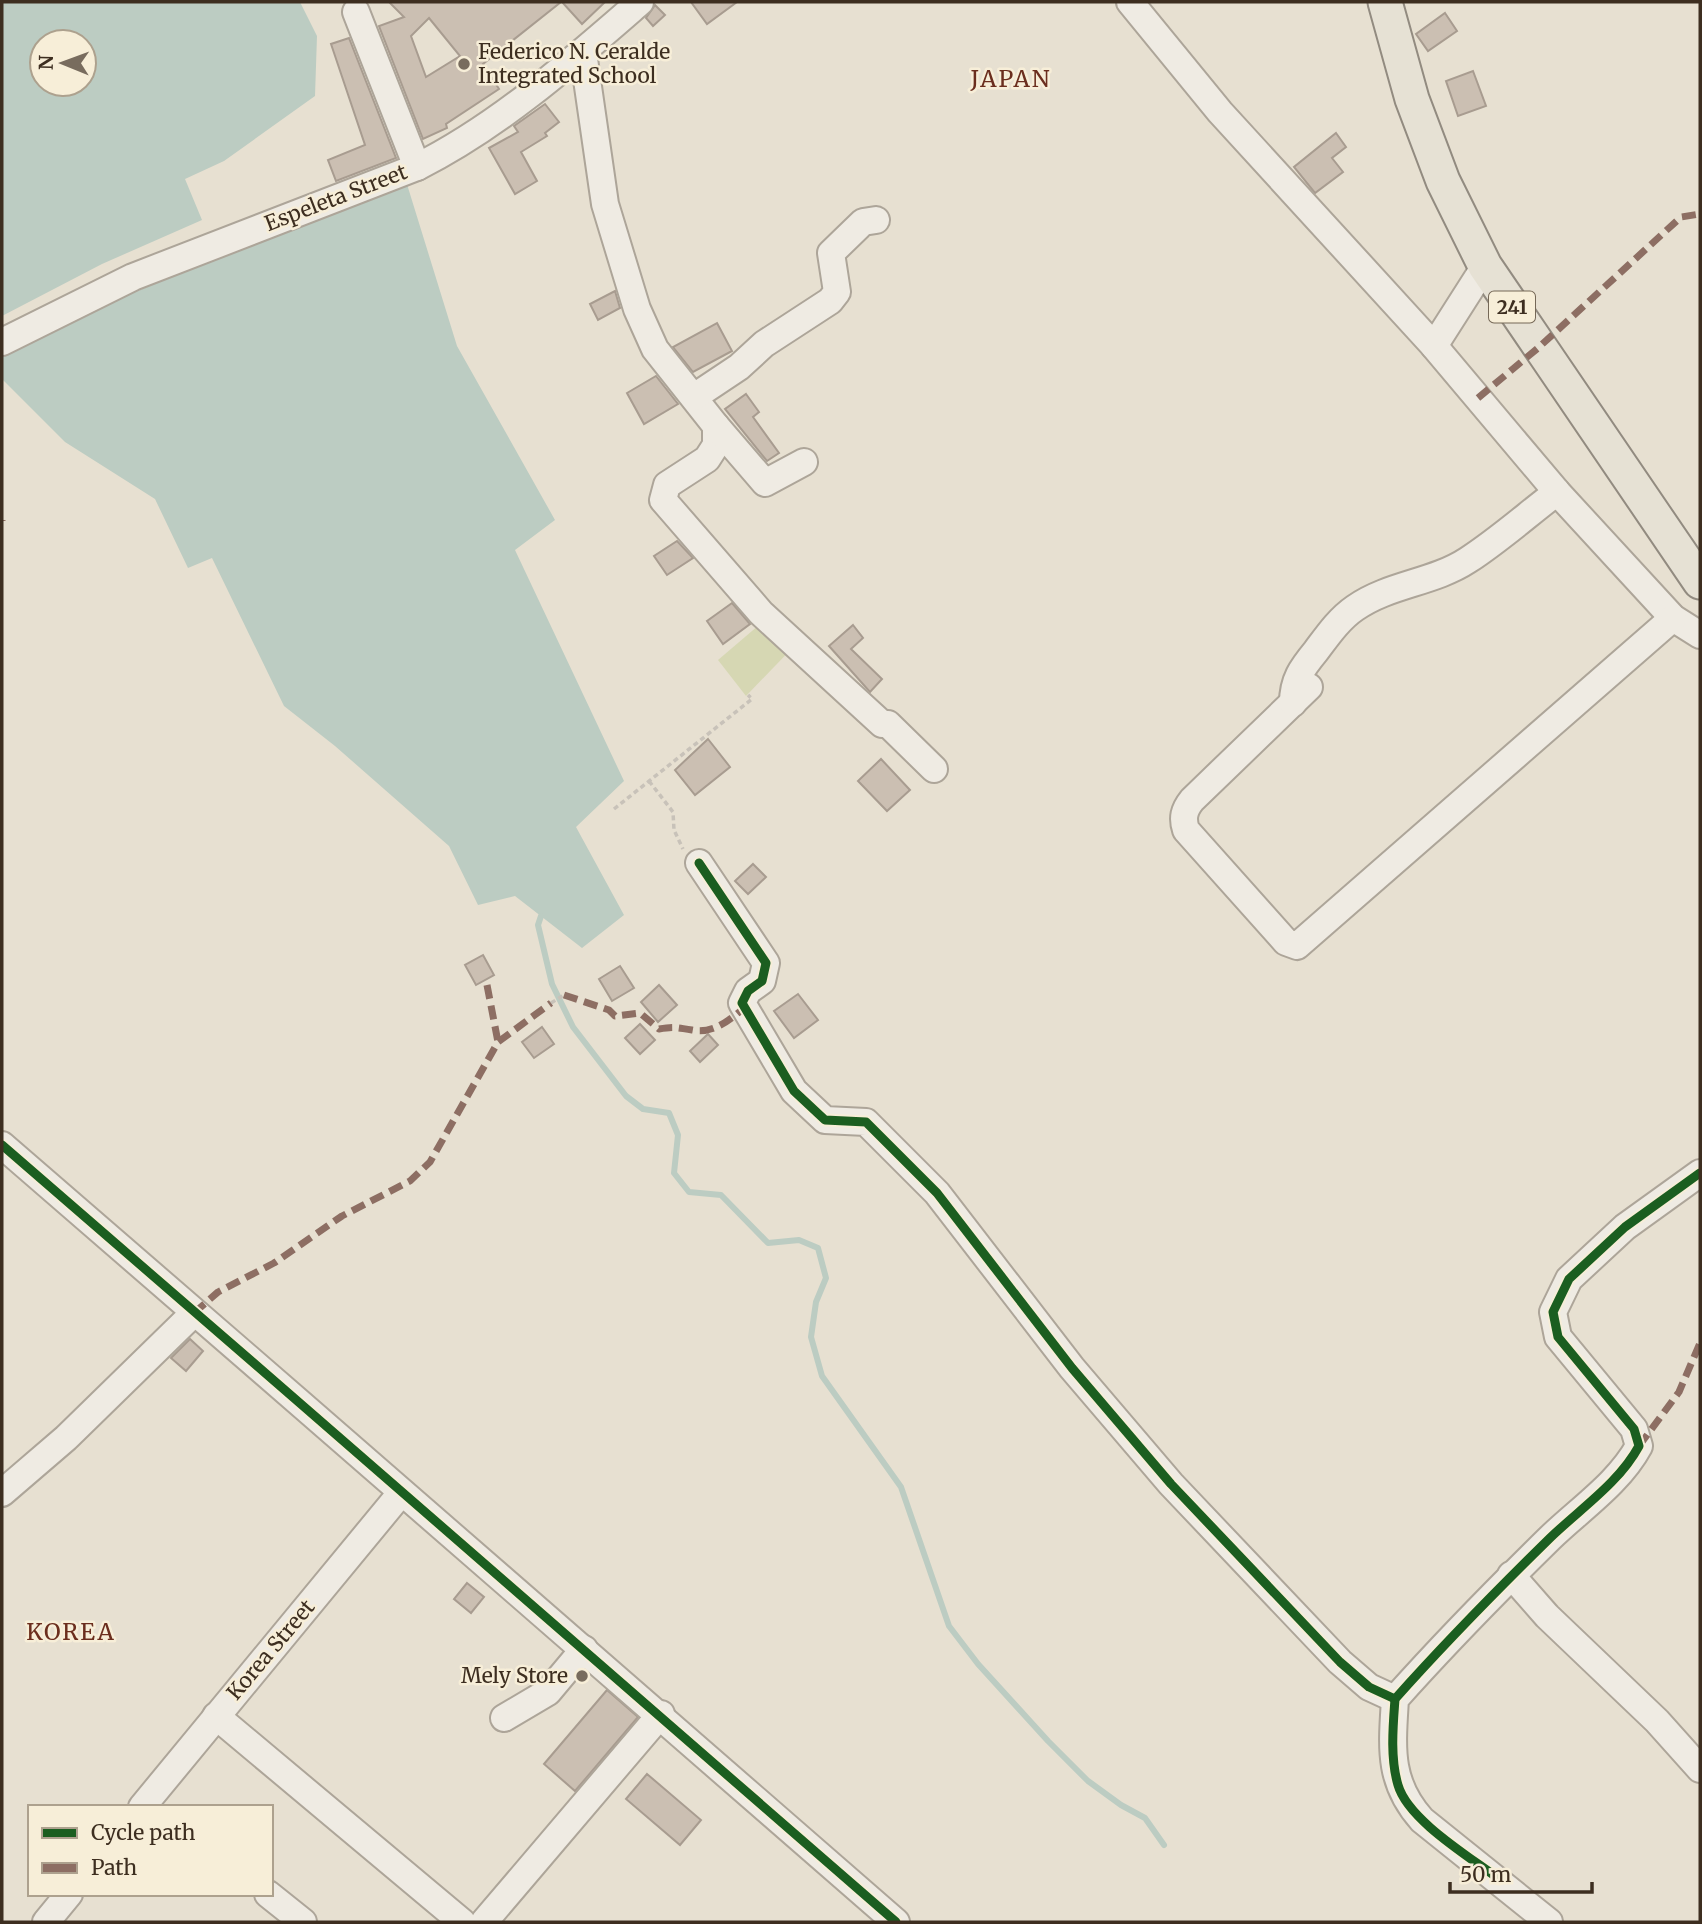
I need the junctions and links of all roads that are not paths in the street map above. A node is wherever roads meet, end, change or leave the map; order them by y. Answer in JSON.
{"nodes":[{"id":1,"x":640,"y":2,"type":"edge"},
{"id":2,"x":1130,"y":2,"type":"edge"},
{"id":3,"x":1385,"y":2,"type":"edge"},
{"id":4,"x":359,"y":5,"type":"edge"},
{"id":5,"x":583,"y":52,"type":"junction"},
{"id":6,"x":417,"y":167,"type":"junction"},
{"id":7,"x":876,"y":220,"type":"dead end"},
{"id":8,"x":1486,"y":265,"type":"junction"},
{"id":9,"x":2,"y":342,"type":"edge"},
{"id":10,"x":1434,"y":346,"type":"junction"},
{"id":11,"x":694,"y":397,"type":"junction"},
{"id":12,"x":716,"y":426,"type":"junction"},
{"id":13,"x":804,"y":462,"type":"dead end"},
{"id":14,"x":1557,"y":492,"type":"junction"},
{"id":15,"x":1700,"y":582,"type":"edge"},
{"id":16,"x":1674,"y":618,"type":"junction"},
{"id":17,"x":1700,"y":635,"type":"edge"},
{"id":18,"x":934,"y":769,"type":"dead end"},
{"id":19,"x":699,"y":863,"type":"road end"},
{"id":20,"x":2,"y":1146,"type":"edge"},
{"id":21,"x":1700,"y":1173,"type":"edge"},
{"id":22,"x":194,"y":1313,"type":"junction"},
{"id":23,"x":2,"y":1493,"type":"edge"},
{"id":24,"x":401,"y":1493,"type":"junction"},
{"id":25,"x":1511,"y":1576,"type":"junction"},
{"id":26,"x":584,"y":1649,"type":"junction"},
{"id":27,"x":1395,"y":1699,"type":"junction"},
{"id":28,"x":661,"y":1714,"type":"junction"},
{"id":29,"x":216,"y":1716,"type":"junction"},
{"id":30,"x":504,"y":1718,"type":"dead end"},
{"id":31,"x":1700,"y":1769,"type":"edge"},
{"id":32,"x":151,"y":1804,"type":"edge"},
{"id":33,"x":67,"y":1896,"type":"edge"},
{"id":34,"x":270,"y":1896,"type":"edge"},
{"id":35,"x":46,"y":1922,"type":"edge"},
{"id":36,"x":303,"y":1922,"type":"edge"},
{"id":37,"x":461,"y":1922,"type":"edge"},
{"id":38,"x":484,"y":1922,"type":"edge"},
{"id":39,"x":896,"y":1922,"type":"edge"},
{"id":40,"x":1549,"y":1922,"type":"edge"}],
"edges":[{"from":1,"to":5,"type":"street","name":"Espeleta Street"},
{"from":2,"to":10,"type":"street"},
{"from":3,"to":8,"type":"main road","number":"241"},
{"from":4,"to":6,"type":"street"},
{"from":5,"to":6,"type":"street","name":"Espeleta Street"},
{"from":5,"to":11,"type":"street"},
{"from":6,"to":9,"type":"street","name":"Espeleta Street"},
{"from":7,"to":11,"type":"street"},
{"from":8,"to":10,"type":"street"},
{"from":8,"to":15,"type":"main road","number":"241"},
{"from":10,"to":14,"type":"street"},
{"from":11,"to":12,"type":"street"},
{"from":12,"to":13,"type":"street"},
{"from":12,"to":18,"type":"street"},
{"from":14,"to":16,"type":"street"},
{"from":14,"to":16,"type":"street"},
{"from":16,"to":17,"type":"street"},
{"from":19,"to":27,"type":"street"},
{"from":20,"to":22,"type":"street"},
{"from":21,"to":25,"type":"street"},
{"from":22,"to":23,"type":"street"},
{"from":22,"to":24,"type":"street"},
{"from":24,"to":26,"type":"street"},
{"from":24,"to":29,"type":"street","name":"Korea Street"},
{"from":25,"to":27,"type":"street"},
{"from":25,"to":31,"type":"street"},
{"from":26,"to":28,"type":"street"},
{"from":26,"to":30,"type":"street"},
{"from":27,"to":40,"type":"street"},
{"from":28,"to":38,"type":"street"},
{"from":28,"to":39,"type":"street"},
{"from":29,"to":32,"type":"street","name":"Korea Street"},
{"from":29,"to":37,"type":"street"},
{"from":33,"to":35,"type":"street"},
{"from":34,"to":36,"type":"street"}]}
